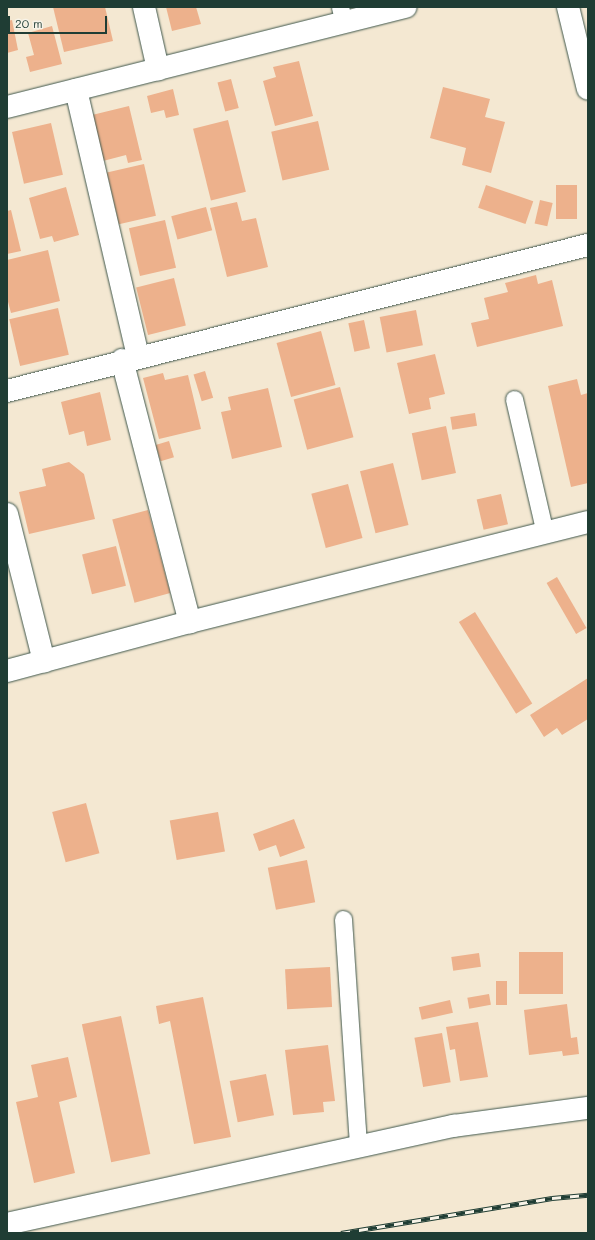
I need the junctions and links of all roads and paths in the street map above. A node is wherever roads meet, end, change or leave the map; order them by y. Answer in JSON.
{"nodes":[{"id":1,"x":144,"y":7,"type":"edge"},
{"id":2,"x":406,"y":7,"type":"edge"},
{"id":3,"x":568,"y":7,"type":"edge"},
{"id":4,"x":342,"y":15,"type":"edge"},
{"id":5,"x":158,"y":69,"type":"junction"},
{"id":6,"x":588,"y":89,"type":"edge"},
{"id":7,"x":76,"y":90,"type":"junction"},
{"id":8,"x":7,"y":107,"type":"edge"},
{"id":9,"x":588,"y":245,"type":"edge"},
{"id":10,"x":130,"y":359,"type":"junction"},
{"id":11,"x":7,"y":391,"type":"edge"},
{"id":12,"x":514,"y":399,"type":"dead end"},
{"id":13,"x":7,"y":514,"type":"edge"},
{"id":14,"x":588,"y":522,"type":"edge"},
{"id":15,"x":545,"y":533,"type":"junction"},
{"id":16,"x":190,"y":622,"type":"junction"},
{"id":17,"x":44,"y":661,"type":"junction"},
{"id":18,"x":7,"y":671,"type":"edge"},
{"id":19,"x":343,"y":919,"type":"dead end"},
{"id":20,"x":588,"y":1108,"type":"edge"},
{"id":21,"x":358,"y":1148,"type":"junction"},
{"id":22,"x":7,"y":1224,"type":"edge"}],
"edges":[{"from":1,"to":5,"type":"street"},
{"from":2,"to":4,"type":"street"},
{"from":3,"to":6,"type":"street"},
{"from":4,"to":5,"type":"street"},
{"from":5,"to":7,"type":"street"},
{"from":7,"to":8,"type":"street"},
{"from":7,"to":10,"type":"street"},
{"from":9,"to":10,"type":"street"},
{"from":10,"to":11,"type":"street"},
{"from":10,"to":16,"type":"street"},
{"from":12,"to":15,"type":"lane"},
{"from":13,"to":17,"type":"street"},
{"from":14,"to":15,"type":"street"},
{"from":15,"to":16,"type":"street"},
{"from":16,"to":17,"type":"street"},
{"from":17,"to":18,"type":"street"},
{"from":19,"to":21,"type":"lane"},
{"from":20,"to":21,"type":"street"},
{"from":21,"to":22,"type":"street"}]}
